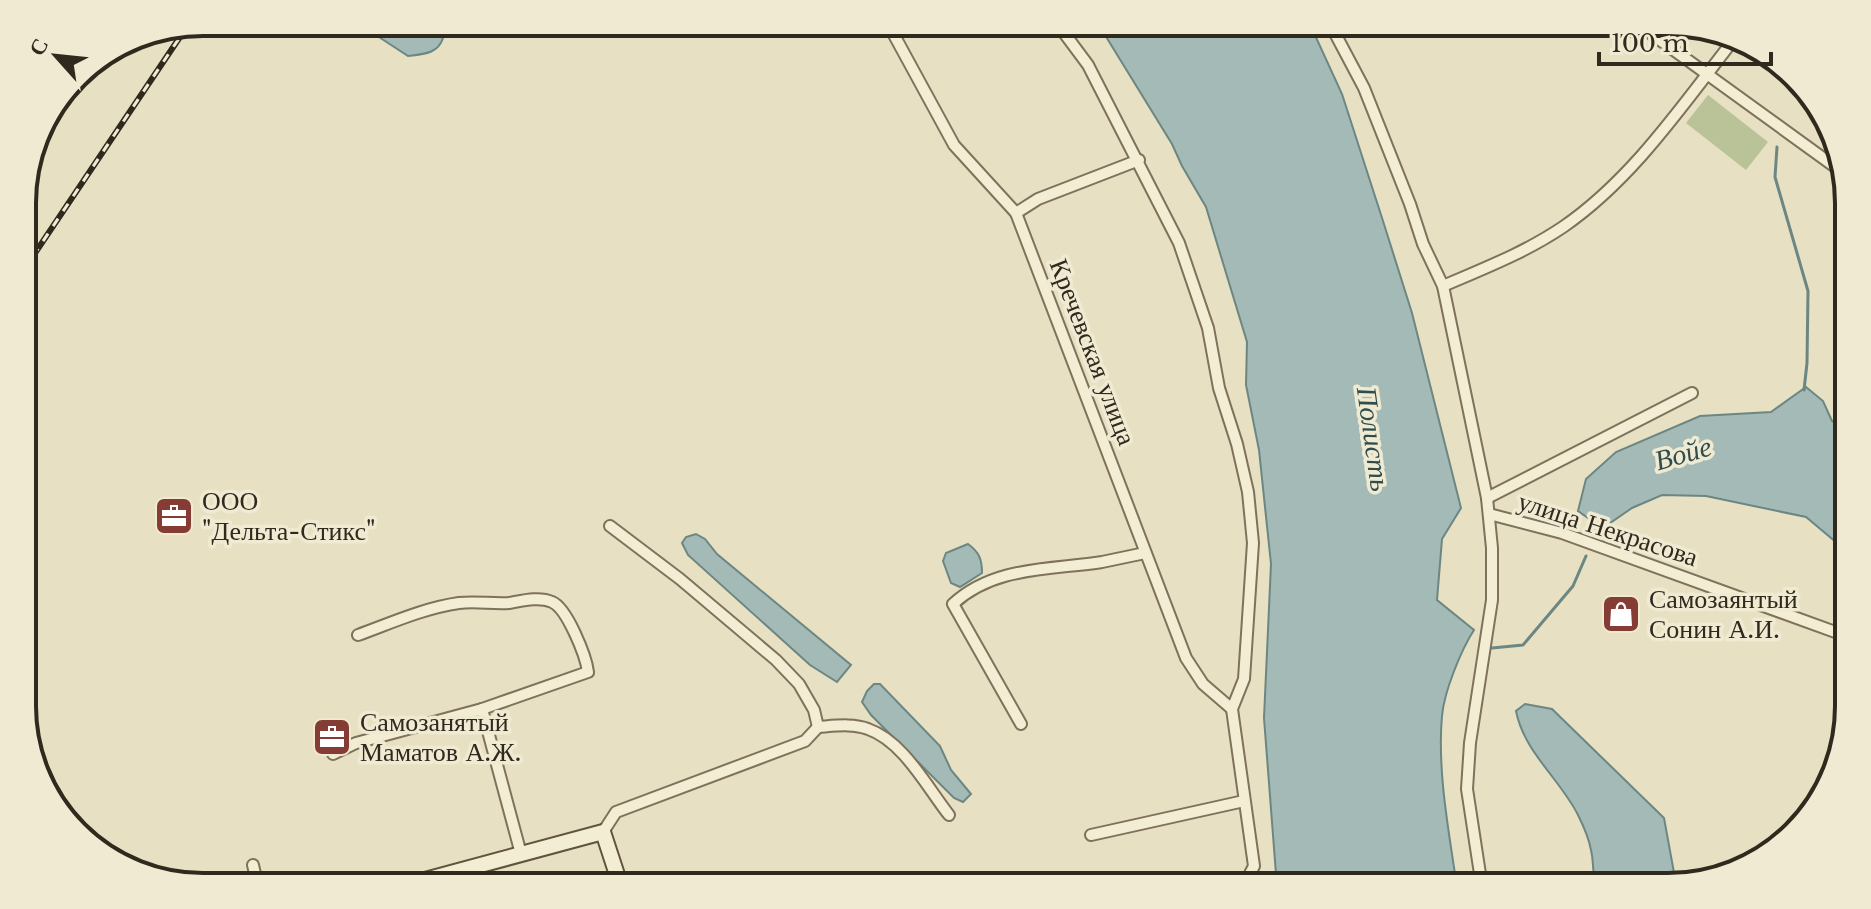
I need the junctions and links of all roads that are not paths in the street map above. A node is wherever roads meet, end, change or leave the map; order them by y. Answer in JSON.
{"nodes":[{"id":1,"x":895,"y":36,"type":"edge"},
{"id":2,"x":1066,"y":36,"type":"edge"},
{"id":3,"x":1336,"y":36,"type":"edge"},
{"id":4,"x":1654,"y":36,"type":"edge"},
{"id":5,"x":1728,"y":48,"type":"edge"},
{"id":6,"x":1707,"y":74,"type":"junction"},
{"id":7,"x":1139,"y":160,"type":"junction"},
{"id":8,"x":1830,"y":163,"type":"edge"},
{"id":9,"x":1016,"y":213,"type":"junction"},
{"id":10,"x":1443,"y":286,"type":"junction"},
{"id":11,"x":1692,"y":393,"type":"dead end"},
{"id":12,"x":1487,"y":498,"type":"junction"},
{"id":13,"x":1489,"y":514,"type":"junction"},
{"id":14,"x":610,"y":526,"type":"dead end"},
{"id":15,"x":1145,"y":553,"type":"junction"},
{"id":16,"x":1835,"y":632,"type":"edge"},
{"id":17,"x":358,"y":635,"type":"dead end"},
{"id":18,"x":482,"y":709,"type":"junction"},
{"id":19,"x":1232,"y":709,"type":"junction"},
{"id":20,"x":1021,"y":724,"type":"dead end"},
{"id":21,"x":818,"y":727,"type":"junction"},
{"id":22,"x":333,"y":754,"type":"dead end"},
{"id":23,"x":1244,"y":801,"type":"junction"},
{"id":24,"x":949,"y":815,"type":"dead end"},
{"id":25,"x":603,"y":832,"type":"junction"},
{"id":26,"x":1091,"y":835,"type":"dead end"},
{"id":27,"x":521,"y":854,"type":"junction"},
{"id":28,"x":253,"y":865,"type":"dead end"},
{"id":29,"x":255,"y":873,"type":"edge"},
{"id":30,"x":451,"y":873,"type":"edge"},
{"id":31,"x":616,"y":873,"type":"edge"},
{"id":32,"x":1250,"y":873,"type":"edge"},
{"id":33,"x":1480,"y":873,"type":"edge"}],
"edges":[{"from":1,"to":9,"type":"street","name":"Кречевская улица"},
{"from":2,"to":7,"type":"street"},
{"from":3,"to":10,"type":"street"},
{"from":4,"to":6,"type":"street"},
{"from":5,"to":6,"type":"street"},
{"from":6,"to":8,"type":"street"},
{"from":6,"to":10,"type":"street"},
{"from":7,"to":9,"type":"street"},
{"from":7,"to":19,"type":"street"},
{"from":9,"to":15,"type":"street","name":"Кречевская улица"},
{"from":10,"to":12,"type":"street"},
{"from":11,"to":12,"type":"street"},
{"from":12,"to":13,"type":"street"},
{"from":13,"to":16,"type":"street","name":"улица Некрасова"},
{"from":13,"to":33,"type":"street"},
{"from":14,"to":21,"type":"street"},
{"from":15,"to":19,"type":"street","name":"Кречевская улица"},
{"from":15,"to":20,"type":"street"},
{"from":17,"to":18,"type":"street"},
{"from":18,"to":22,"type":"street"},
{"from":18,"to":27,"type":"street"},
{"from":19,"to":23,"type":"street"},
{"from":21,"to":24,"type":"street"},
{"from":21,"to":25,"type":"street"},
{"from":23,"to":26,"type":"street"},
{"from":23,"to":32,"type":"street"},
{"from":25,"to":27,"type":"street"},
{"from":25,"to":31,"type":"street"},
{"from":27,"to":30,"type":"street"},
{"from":28,"to":29,"type":"street"}]}
